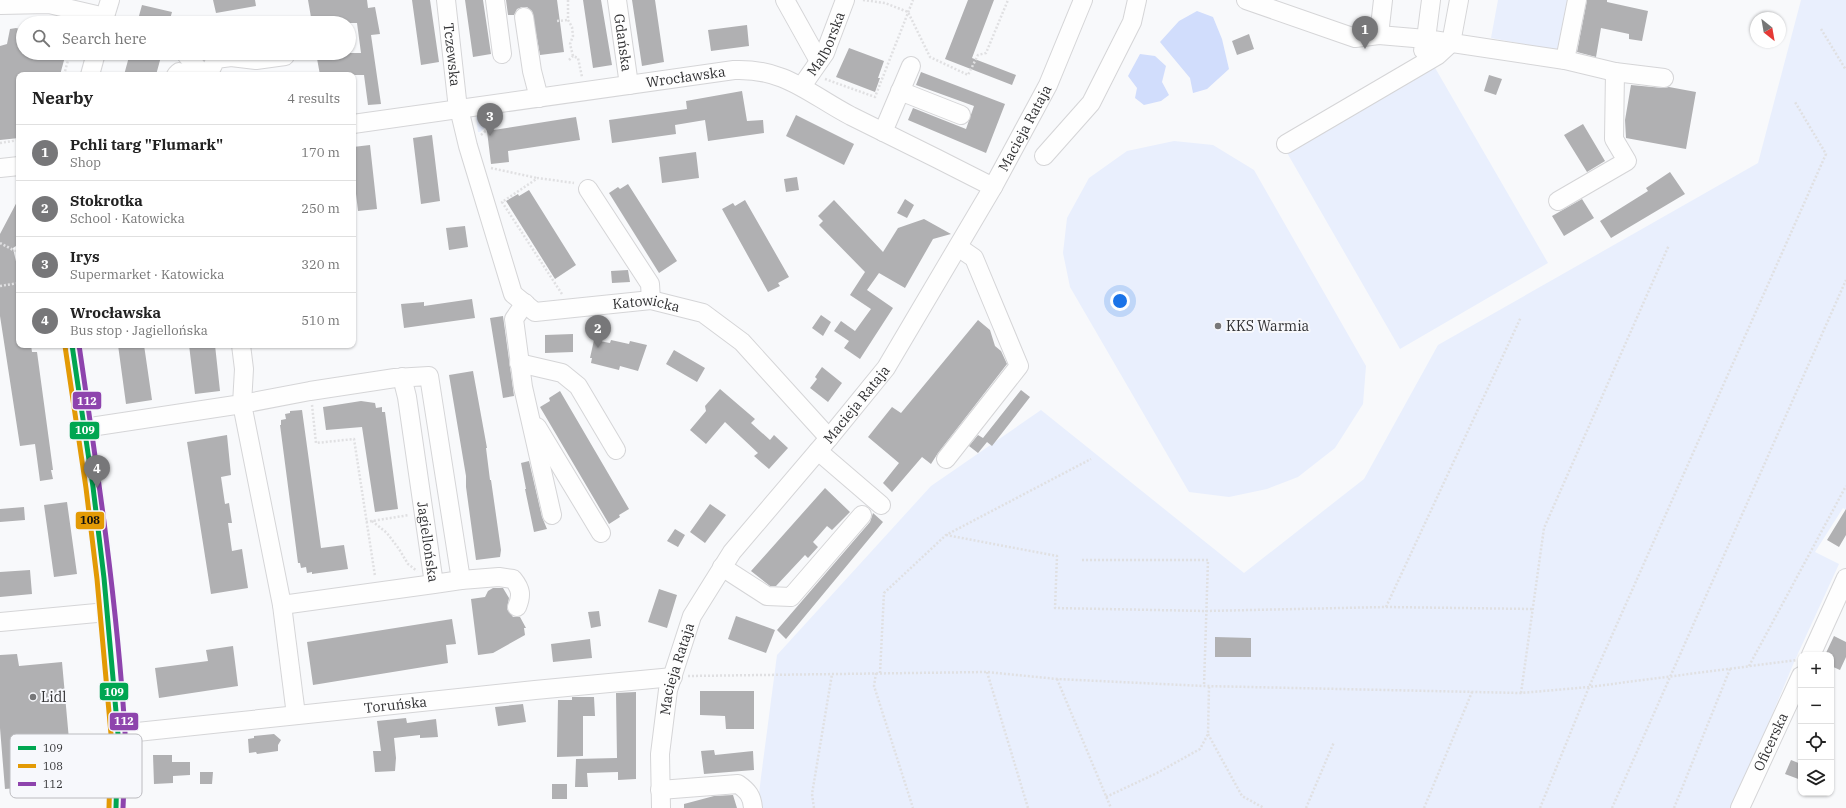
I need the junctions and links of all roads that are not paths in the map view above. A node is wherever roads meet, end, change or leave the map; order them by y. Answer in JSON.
{"nodes":[{"id":1,"x":446,"y":0,"type":"edge"},
{"id":2,"x":495,"y":0,"type":"edge"},
{"id":3,"x":617,"y":0,"type":"edge"},
{"id":4,"x":785,"y":0,"type":"edge"},
{"id":5,"x":845,"y":0,"type":"edge"},
{"id":6,"x":1083,"y":0,"type":"edge"},
{"id":7,"x":1137,"y":0,"type":"edge"},
{"id":8,"x":1246,"y":0,"type":"edge"},
{"id":9,"x":1383,"y":0,"type":"edge"},
{"id":10,"x":1431,"y":0,"type":"edge"},
{"id":11,"x":1459,"y":0,"type":"edge"},
{"id":12,"x":1577,"y":0,"type":"edge"},
{"id":13,"x":35,"y":2,"type":"edge"},
{"id":14,"x":0,"y":5,"type":"edge"},
{"id":15,"x":106,"y":13,"type":"edge"},
{"id":16,"x":524,"y":17,"type":"dead end"},
{"id":17,"x":1379,"y":35,"type":"junction"},
{"id":18,"x":1426,"y":38,"type":"junction"},
{"id":19,"x":1451,"y":43,"type":"junction"},
{"id":20,"x":502,"y":54,"type":"dead end"},
{"id":21,"x":94,"y":60,"type":"edge"},
{"id":22,"x":193,"y":60,"type":"edge"},
{"id":23,"x":224,"y":60,"type":"edge"},
{"id":24,"x":1565,"y":60,"type":"junction"},
{"id":25,"x":822,"y":64,"type":"junction"},
{"id":26,"x":910,"y":66,"type":"dead end"},
{"id":27,"x":1418,"y":66,"type":"junction"},
{"id":28,"x":204,"y":69,"type":"edge"},
{"id":29,"x":91,"y":72,"type":"edge"},
{"id":30,"x":179,"y":72,"type":"edge"},
{"id":31,"x":1615,"y":72,"type":"junction"},
{"id":32,"x":1664,"y":78,"type":"dead end"},
{"id":33,"x":629,"y":85,"type":"junction"},
{"id":34,"x":802,"y":86,"type":"junction"},
{"id":35,"x":900,"y":91,"type":"junction"},
{"id":36,"x":539,"y":98,"type":"junction"},
{"id":37,"x":458,"y":109,"type":"junction"},
{"id":38,"x":961,"y":115,"type":"dead end"},
{"id":39,"x":356,"y":124,"type":"edge"},
{"id":40,"x":883,"y":132,"type":"junction"},
{"id":41,"x":1286,"y":144,"type":"dead end"},
{"id":42,"x":1044,"y":156,"type":"dead end"},
{"id":43,"x":16,"y":166,"type":"edge"},
{"id":44,"x":0,"y":168,"type":"edge"},
{"id":45,"x":583,"y":186,"type":"road end"},
{"id":46,"x":993,"y":187,"type":"junction"},
{"id":47,"x":1558,"y":201,"type":"dead end"},
{"id":48,"x":958,"y":247,"type":"junction"},
{"id":49,"x":651,"y":300,"type":"junction"},
{"id":50,"x":525,"y":303,"type":"junction"},
{"id":51,"x":72,"y":348,"type":"edge"},
{"id":52,"x":241,"y":348,"type":"edge"},
{"id":53,"x":519,"y":363,"type":"junction"},
{"id":54,"x":402,"y":377,"type":"junction"},
{"id":55,"x":242,"y":404,"type":"junction"},
{"id":56,"x":529,"y":414,"type":"junction"},
{"id":57,"x":84,"y":428,"type":"junction"},
{"id":58,"x":824,"y":445,"type":"junction"},
{"id":59,"x":616,"y":450,"type":"dead end"},
{"id":60,"x":946,"y":459,"type":"dead end"},
{"id":61,"x":881,"y":505,"type":"dead end"},
{"id":62,"x":552,"y":515,"type":"dead end"},
{"id":63,"x":862,"y":515,"type":"dead end"},
{"id":64,"x":601,"y":533,"type":"dead end"},
{"id":65,"x":722,"y":567,"type":"junction"},
{"id":66,"x":1846,"y":578,"type":"edge"},
{"id":67,"x":472,"y":583,"type":"junction"},
{"id":68,"x":434,"y":584,"type":"junction"},
{"id":69,"x":282,"y":605,"type":"junction"},
{"id":70,"x":517,"y":607,"type":"dead end"},
{"id":71,"x":107,"y":612,"type":"junction"},
{"id":72,"x":0,"y":622,"type":"edge"},
{"id":73,"x":1811,"y":652,"type":"edge"},
{"id":74,"x":673,"y":677,"type":"junction"},
{"id":75,"x":1798,"y":682,"type":"edge"},
{"id":76,"x":296,"y":715,"type":"junction"},
{"id":77,"x":118,"y":734,"type":"joint"},
{"id":78,"x":116,"y":798,"type":"edge"},
{"id":79,"x":660,"y":799,"type":"edge"},
{"id":80,"x":116,"y":808,"type":"edge"},
{"id":81,"x":753,"y":808,"type":"edge"},
{"id":82,"x":1740,"y":808,"type":"edge"}],
"edges":[{"from":1,"to":37,"type":"street","name":"Tczewska"},
{"from":2,"to":20,"type":"street"},
{"from":3,"to":33,"type":"street","name":"Gdańska"},
{"from":4,"to":25,"type":"street"},
{"from":5,"to":25,"type":"street","name":"Malborska"},
{"from":6,"to":46,"type":"street","name":"Macieja Rataja"},
{"from":7,"to":42,"type":"street"},
{"from":8,"to":17,"type":"street"},
{"from":9,"to":17,"type":"street"},
{"from":10,"to":18,"type":"street"},
{"from":11,"to":19,"type":"street"},
{"from":12,"to":24,"type":"street"},
{"from":13,"to":14,"type":"street"},
{"from":13,"to":15,"type":"street"},
{"from":16,"to":36,"type":"street"},
{"from":17,"to":18,"type":"street"},
{"from":18,"to":19,"type":"street"},
{"from":18,"to":27,"type":"street"},
{"from":19,"to":24,"type":"street"},
{"from":19,"to":27,"type":"street"},
{"from":21,"to":29,"type":"street"},
{"from":22,"to":28,"type":"street"},
{"from":23,"to":28,"type":"street"},
{"from":24,"to":31,"type":"street"},
{"from":25,"to":34,"type":"street","name":"Malborska"},
{"from":26,"to":35,"type":"street"},
{"from":27,"to":41,"type":"street"},
{"from":28,"to":30,"type":"street"},
{"from":31,"to":32,"type":"street"},
{"from":31,"to":47,"type":"street"},
{"from":33,"to":34,"type":"street","name":"Wrocławska"},
{"from":33,"to":36,"type":"street","name":"Wrocławska"},
{"from":34,"to":40,"type":"street","name":"Wrocławska"},
{"from":35,"to":38,"type":"street"},
{"from":35,"to":40,"type":"street"},
{"from":36,"to":37,"type":"street","name":"Wrocławska"},
{"from":37,"to":39,"type":"street","name":"Wrocławska"},
{"from":37,"to":50,"type":"street","name":"Katowicka"},
{"from":40,"to":46,"type":"street","name":"Wrocławska"},
{"from":43,"to":44,"type":"street"},
{"from":45,"to":49,"type":"street"},
{"from":46,"to":48,"type":"street","name":"Macieja Rataja"},
{"from":48,"to":58,"type":"street","name":"Macieja Rataja"},
{"from":48,"to":60,"type":"street"},
{"from":49,"to":50,"type":"street","name":"Katowicka"},
{"from":49,"to":58,"type":"street","name":"Katowicka"},
{"from":50,"to":53,"type":"street"},
{"from":51,"to":57,"type":"street"},
{"from":52,"to":55,"type":"street"},
{"from":53,"to":56,"type":"street"},
{"from":53,"to":59,"type":"street"},
{"from":54,"to":55,"type":"street"},
{"from":54,"to":67,"type":"street"},
{"from":54,"to":68,"type":"street","name":"Jagiellońska"},
{"from":55,"to":57,"type":"street"},
{"from":55,"to":69,"type":"street"},
{"from":56,"to":62,"type":"street"},
{"from":56,"to":64,"type":"street"},
{"from":57,"to":71,"type":"street"},
{"from":58,"to":61,"type":"street","name":"Katowicka"},
{"from":58,"to":65,"type":"street","name":"Macieja Rataja"},
{"from":63,"to":65,"type":"street"},
{"from":65,"to":74,"type":"street","name":"Macieja Rataja"},
{"from":66,"to":73,"type":"street"},
{"from":67,"to":68,"type":"street"},
{"from":67,"to":70,"type":"street"},
{"from":68,"to":69,"type":"street","name":"Jagiellońska"},
{"from":69,"to":76,"type":"street"},
{"from":71,"to":72,"type":"street"},
{"from":71,"to":77,"type":"street"},
{"from":74,"to":76,"type":"street","name":"Toruńska"},
{"from":74,"to":79,"type":"street","name":"Macieja Rataja"},
{"from":75,"to":82,"type":"street","name":"Oficerska"},
{"from":76,"to":77,"type":"street","name":"Toruńska"},
{"from":78,"to":80,"type":"street"},
{"from":79,"to":81,"type":"street"}]}
